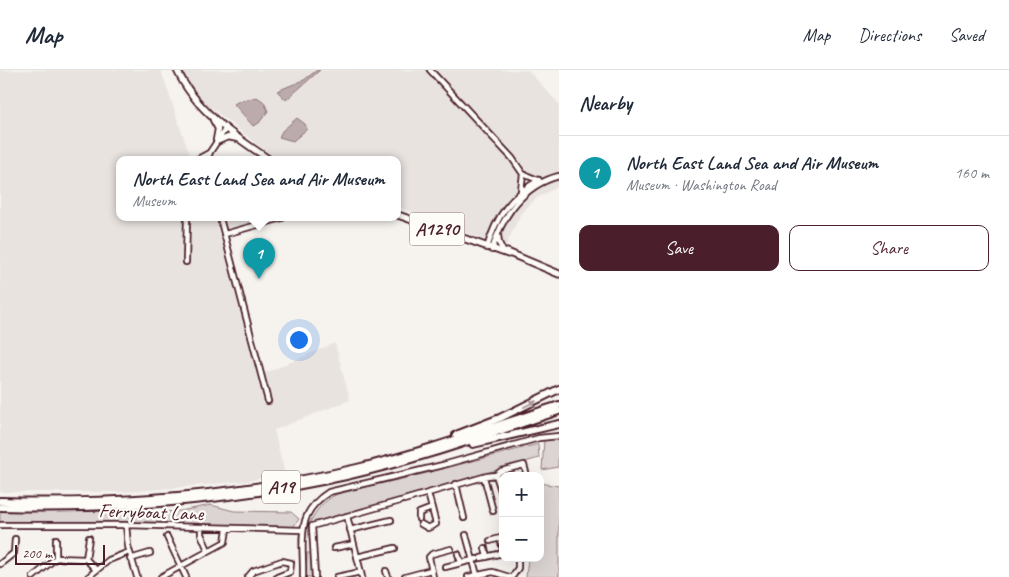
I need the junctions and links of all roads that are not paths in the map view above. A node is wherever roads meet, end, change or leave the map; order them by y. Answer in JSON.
{"nodes":[{"id":1,"x":177,"y":70,"type":"edge"},
{"id":2,"x":430,"y":70,"type":"edge"},
{"id":3,"x":208,"y":114,"type":"junction"},
{"id":4,"x":226,"y":128,"type":"junction"},
{"id":5,"x":243,"y":142,"type":"junction"},
{"id":6,"x":215,"y":144,"type":"junction"},
{"id":7,"x":210,"y":152,"type":"junction"},
{"id":8,"x":204,"y":156,"type":"edge"},
{"id":9,"x":208,"y":156,"type":"edge"},
{"id":10,"x":264,"y":156,"type":"edge"},
{"id":11,"x":524,"y":176,"type":"junction"},
{"id":12,"x":559,"y":176,"type":"edge"},
{"id":13,"x":541,"y":180,"type":"junction"},
{"id":14,"x":531,"y":186,"type":"junction"},
{"id":15,"x":521,"y":190,"type":"junction"},
{"id":16,"x":401,"y":216,"type":"edge"},
{"id":17,"x":188,"y":221,"type":"edge"},
{"id":18,"x":221,"y":221,"type":"edge"},
{"id":19,"x":271,"y":221,"type":"edge"},
{"id":20,"x":225,"y":234,"type":"junction"},
{"id":21,"x":498,"y":235,"type":"junction"},
{"id":22,"x":490,"y":248,"type":"junction"},
{"id":23,"x":506,"y":253,"type":"junction"},
{"id":24,"x":186,"y":262,"type":"dead end"},
{"id":25,"x":559,"y":274,"type":"edge"},
{"id":26,"x":559,"y":389,"type":"edge"},
{"id":27,"x":268,"y":401,"type":"dead end"},
{"id":28,"x":559,"y":405,"type":"edge"},
{"id":29,"x":559,"y":410,"type":"edge"},
{"id":30,"x":559,"y":424,"type":"edge"},
{"id":31,"x":559,"y":436,"type":"edge"},
{"id":32,"x":409,"y":459,"type":"junction"},
{"id":33,"x":387,"y":460,"type":"junction"},
{"id":34,"x":500,"y":472,"type":"edge"},
{"id":35,"x":526,"y":472,"type":"edge"},
{"id":36,"x":499,"y":473,"type":"edge"},
{"id":37,"x":496,"y":475,"type":"junction"},
{"id":38,"x":484,"y":477,"type":"junction"},
{"id":39,"x":456,"y":484,"type":"junction"},
{"id":40,"x":499,"y":485,"type":"edge"},
{"id":41,"x":428,"y":493,"type":"junction"},
{"id":42,"x":0,"y":501,"type":"edge"},
{"id":43,"x":0,"y":507,"type":"edge"},
{"id":44,"x":432,"y":508,"type":"junction"},
{"id":45,"x":492,"y":511,"type":"dead end"},
{"id":46,"x":347,"y":516,"type":"junction"},
{"id":47,"x":464,"y":518,"type":"dead end"},
{"id":48,"x":391,"y":520,"type":"dead end"},
{"id":49,"x":126,"y":524,"type":"junction"},
{"id":50,"x":0,"y":525,"type":"edge"},
{"id":51,"x":201,"y":528,"type":"junction"},
{"id":52,"x":227,"y":529,"type":"junction"},
{"id":53,"x":302,"y":530,"type":"junction"},
{"id":54,"x":350,"y":530,"type":"junction"},
{"id":55,"x":466,"y":535,"type":"dead end"},
{"id":56,"x":167,"y":537,"type":"dead end"},
{"id":57,"x":89,"y":538,"type":"dead end"},
{"id":58,"x":499,"y":538,"type":"edge"},
{"id":59,"x":15,"y":539,"type":"dead end"},
{"id":60,"x":56,"y":540,"type":"dead end"},
{"id":61,"x":490,"y":541,"type":"dead end"},
{"id":62,"x":354,"y":544,"type":"junction"},
{"id":63,"x":334,"y":548,"type":"dead end"},
{"id":64,"x":395,"y":548,"type":"dead end"},
{"id":65,"x":485,"y":548,"type":"dead end"},
{"id":66,"x":208,"y":550,"type":"junction"},
{"id":67,"x":451,"y":550,"type":"dead end"},
{"id":68,"x":129,"y":552,"type":"junction"},
{"id":69,"x":499,"y":552,"type":"edge"},
{"id":70,"x":150,"y":554,"type":"dead end"},
{"id":71,"x":458,"y":554,"type":"dead end"},
{"id":72,"x":487,"y":557,"type":"junction"},
{"id":73,"x":56,"y":558,"type":"junction"},
{"id":74,"x":357,"y":558,"type":"junction"},
{"id":75,"x":86,"y":559,"type":"junction"},
{"id":76,"x":130,"y":559,"type":"junction"},
{"id":77,"x":477,"y":559,"type":"junction"},
{"id":78,"x":461,"y":562,"type":"junction"},
{"id":79,"x":518,"y":562,"type":"edge"},
{"id":80,"x":0,"y":564,"type":"edge"},
{"id":81,"x":181,"y":567,"type":"junction"},
{"id":82,"x":444,"y":567,"type":"dead end"},
{"id":83,"x":96,"y":570,"type":"junction"},
{"id":84,"x":431,"y":570,"type":"junction"},
{"id":85,"x":386,"y":571,"type":"dead end"},
{"id":86,"x":361,"y":574,"type":"edge"},
{"id":87,"x":477,"y":575,"type":"junction"},
{"id":88,"x":33,"y":577,"type":"edge"},
{"id":89,"x":88,"y":577,"type":"edge"},
{"id":90,"x":137,"y":577,"type":"edge"},
{"id":91,"x":160,"y":577,"type":"edge"},
{"id":92,"x":186,"y":577,"type":"edge"},
{"id":93,"x":248,"y":577,"type":"edge"},
{"id":94,"x":279,"y":577,"type":"edge"},
{"id":95,"x":303,"y":577,"type":"edge"},
{"id":96,"x":315,"y":577,"type":"edge"},
{"id":97,"x":337,"y":577,"type":"edge"},
{"id":98,"x":388,"y":577,"type":"edge"},
{"id":99,"x":405,"y":577,"type":"edge"},
{"id":100,"x":432,"y":577,"type":"edge"},
{"id":101,"x":468,"y":577,"type":"edge"},
{"id":102,"x":511,"y":577,"type":"edge"}],
"edges":[{"from":1,"to":3,"type":"main road"},
{"from":2,"to":11,"type":"street"},
{"from":3,"to":4,"type":"main road"},
{"from":3,"to":6,"type":"street"},
{"from":4,"to":5,"type":"main road"},
{"from":4,"to":6,"type":"street"},
{"from":5,"to":6,"type":"street"},
{"from":5,"to":10,"type":"main road"},
{"from":6,"to":7,"type":"street"},
{"from":7,"to":8,"type":"street"},
{"from":7,"to":9,"type":"street"},
{"from":11,"to":13,"type":"street"},
{"from":11,"to":14,"type":"street"},
{"from":11,"to":15,"type":"street"},
{"from":12,"to":13,"type":"street"},
{"from":13,"to":14,"type":"street"},
{"from":14,"to":15,"type":"street"},
{"from":14,"to":21,"type":"street"},
{"from":15,"to":22,"type":"street"},
{"from":16,"to":22,"type":"main road","number":"A1290"},
{"from":17,"to":24,"type":"street"},
{"from":18,"to":20,"type":"street"},
{"from":19,"to":20,"type":"street"},
{"from":20,"to":27,"type":"street"},
{"from":21,"to":22,"type":"street"},
{"from":21,"to":23,"type":"street"},
{"from":22,"to":23,"type":"main road","number":"A1290"},
{"from":23,"to":25,"type":"main road","number":"A1290"},
{"from":33,"to":26,"type":"highway","one_way":true},
{"from":28,"to":33,"type":"highway","number":"A19"},
{"from":29,"to":32,"type":"highway","number":"A19"},
{"from":30,"to":32,"type":"highway"},
{"from":31,"to":53,"type":"street"},
{"from":32,"to":43,"type":"highway","number":"A19"},
{"from":33,"to":42,"type":"highway","number":"A19"},
{"from":34,"to":35,"type":"street"},
{"from":36,"to":37,"type":"street"},
{"from":37,"to":38,"type":"street"},
{"from":37,"to":40,"type":"street"},
{"from":38,"to":39,"type":"street"},
{"from":38,"to":45,"type":"street"},
{"from":39,"to":41,"type":"street"},
{"from":39,"to":47,"type":"street"},
{"from":41,"to":44,"type":"street"},
{"from":41,"to":46,"type":"street"},
{"from":44,"to":44,"type":"street"},
{"from":46,"to":54,"type":"street"},
{"from":46,"to":96,"type":"street"},
{"from":48,"to":54,"type":"street"},
{"from":49,"to":50,"type":"street","name":"Ferryboat Lane"},
{"from":49,"to":51,"type":"street","name":"Ferryboat Lane"},
{"from":49,"to":68,"type":"street"},
{"from":51,"to":52,"type":"street","name":"Ferryboat Lane"},
{"from":51,"to":66,"type":"street"},
{"from":52,"to":53,"type":"street","name":"Ferryboat Lane"},
{"from":52,"to":66,"type":"street"},
{"from":53,"to":95,"type":"street"},
{"from":54,"to":62,"type":"street"},
{"from":55,"to":77,"type":"street"},
{"from":56,"to":81,"type":"street"},
{"from":57,"to":75,"type":"street"},
{"from":58,"to":61,"type":"street"},
{"from":59,"to":80,"type":"street"},
{"from":60,"to":73,"type":"street"},
{"from":62,"to":63,"type":"street"},
{"from":62,"to":74,"type":"street"},
{"from":64,"to":74,"type":"street"},
{"from":65,"to":72,"type":"street"},
{"from":66,"to":81,"type":"street"},
{"from":67,"to":84,"type":"street"},
{"from":68,"to":76,"type":"street"},
{"from":68,"to":83,"type":"street"},
{"from":69,"to":72,"type":"street"},
{"from":70,"to":76,"type":"street"},
{"from":71,"to":78,"type":"street"},
{"from":72,"to":77,"type":"street"},
{"from":73,"to":75,"type":"street"},
{"from":73,"to":88,"type":"street"},
{"from":74,"to":86,"type":"street"},
{"from":75,"to":83,"type":"street"},
{"from":76,"to":90,"type":"street"},
{"from":77,"to":78,"type":"street"},
{"from":77,"to":87,"type":"street"},
{"from":78,"to":82,"type":"street"},
{"from":79,"to":102,"type":"street"},
{"from":81,"to":91,"type":"street"},
{"from":81,"to":92,"type":"street"},
{"from":83,"to":89,"type":"street"},
{"from":84,"to":99,"type":"street"},
{"from":84,"to":100,"type":"street"},
{"from":85,"to":98,"type":"street"},
{"from":86,"to":97,"type":"street"},
{"from":87,"to":101,"type":"street"},
{"from":87,"to":102,"type":"street"},
{"from":93,"to":94,"type":"street"}]}
